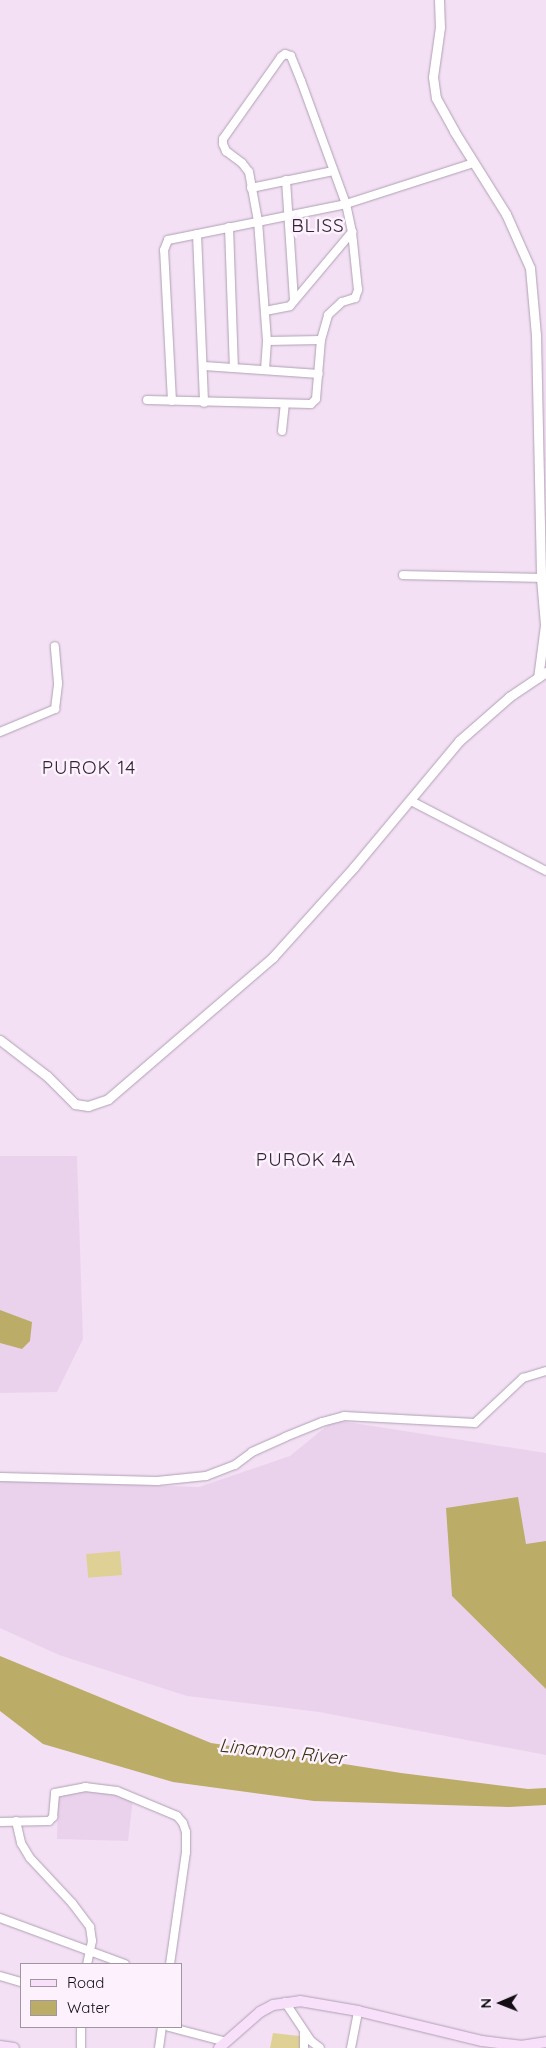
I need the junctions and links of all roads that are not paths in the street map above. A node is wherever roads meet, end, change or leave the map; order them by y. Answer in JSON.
{"nodes":[{"id":1,"x":440,"y":0,"type":"edge"},
{"id":2,"x":474,"y":163,"type":"junction"},
{"id":3,"x":333,"y":171,"type":"junction"},
{"id":4,"x":286,"y":180,"type":"junction"},
{"id":5,"x":252,"y":188,"type":"junction"},
{"id":6,"x":346,"y":204,"type":"junction"},
{"id":7,"x":289,"y":215,"type":"junction"},
{"id":8,"x":258,"y":221,"type":"junction"},
{"id":9,"x":229,"y":227,"type":"junction"},
{"id":10,"x":352,"y":232,"type":"junction"},
{"id":11,"x":197,"y":234,"type":"junction"},
{"id":12,"x":294,"y":300,"type":"junction"},
{"id":13,"x":265,"y":311,"type":"junction"},
{"id":14,"x":321,"y":340,"type":"junction"},
{"id":15,"x":266,"y":341,"type":"junction"},
{"id":16,"x":204,"y":366,"type":"junction"},
{"id":17,"x":234,"y":368,"type":"junction"},
{"id":18,"x":265,"y":370,"type":"junction"},
{"id":19,"x":319,"y":374,"type":"junction"},
{"id":20,"x":147,"y":400,"type":"dead end"},
{"id":21,"x":172,"y":400,"type":"junction"},
{"id":22,"x":204,"y":402,"type":"junction"},
{"id":23,"x":286,"y":404,"type":"junction"},
{"id":24,"x":282,"y":431,"type":"dead end"},
{"id":25,"x":403,"y":575,"type":"dead end"},
{"id":26,"x":542,"y":578,"type":"junction"},
{"id":27,"x":55,"y":646,"type":"dead end"},
{"id":28,"x":546,"y":672,"type":"edge"},
{"id":29,"x":538,"y":678,"type":"junction"},
{"id":30,"x":0,"y":732,"type":"edge"},
{"id":31,"x":411,"y":801,"type":"junction"},
{"id":32,"x":546,"y":871,"type":"edge"},
{"id":33,"x":0,"y":1040,"type":"edge"},
{"id":34,"x":546,"y":1371,"type":"edge"},
{"id":35,"x":0,"y":1477,"type":"edge"},
{"id":36,"x":16,"y":1821,"type":"junction"},
{"id":37,"x":0,"y":1822,"type":"edge"},
{"id":38,"x":0,"y":1918,"type":"edge"},
{"id":39,"x":90,"y":1950,"type":"junction"},
{"id":40,"x":87,"y":1963,"type":"edge"},
{"id":41,"x":122,"y":1963,"type":"edge"},
{"id":42,"x":170,"y":1963,"type":"edge"},
{"id":43,"x":0,"y":1976,"type":"edge"},
{"id":44,"x":20,"y":1982,"type":"edge"},
{"id":45,"x":285,"y":2002,"type":"junction"},
{"id":46,"x":358,"y":2011,"type":"junction"},
{"id":47,"x":81,"y":2028,"type":"edge"},
{"id":48,"x":162,"y":2028,"type":"edge"},
{"id":49,"x":172,"y":2028,"type":"edge"},
{"id":50,"x":304,"y":2032,"type":"junction"},
{"id":51,"x":546,"y":2042,"type":"edge"},
{"id":52,"x":222,"y":2045,"type":"edge"},
{"id":53,"x":0,"y":2046,"type":"edge"},
{"id":54,"x":14,"y":2048,"type":"edge"},
{"id":55,"x":81,"y":2048,"type":"edge"},
{"id":56,"x":159,"y":2048,"type":"edge"},
{"id":57,"x":304,"y":2048,"type":"edge"},
{"id":58,"x":320,"y":2048,"type":"edge"},
{"id":59,"x":351,"y":2048,"type":"edge"}],
"edges":[{"from":1,"to":2,"type":"street"},
{"from":2,"to":6,"type":"street"},
{"from":2,"to":26,"type":"street"},
{"from":3,"to":4,"type":"street"},
{"from":3,"to":5,"type":"street"},
{"from":3,"to":6,"type":"street"},
{"from":4,"to":5,"type":"street"},
{"from":4,"to":7,"type":"street"},
{"from":5,"to":8,"type":"street"},
{"from":6,"to":7,"type":"street"},
{"from":6,"to":10,"type":"street"},
{"from":7,"to":8,"type":"street"},
{"from":7,"to":12,"type":"street"},
{"from":8,"to":9,"type":"street"},
{"from":8,"to":13,"type":"street"},
{"from":9,"to":11,"type":"street"},
{"from":9,"to":17,"type":"street"},
{"from":10,"to":12,"type":"street"},
{"from":10,"to":14,"type":"street"},
{"from":11,"to":16,"type":"street"},
{"from":11,"to":21,"type":"street"},
{"from":12,"to":13,"type":"street"},
{"from":13,"to":15,"type":"street"},
{"from":14,"to":15,"type":"street"},
{"from":14,"to":19,"type":"street"},
{"from":15,"to":18,"type":"street"},
{"from":16,"to":17,"type":"street"},
{"from":16,"to":22,"type":"street"},
{"from":17,"to":18,"type":"street"},
{"from":18,"to":19,"type":"street"},
{"from":19,"to":23,"type":"street"},
{"from":20,"to":21,"type":"street"},
{"from":21,"to":22,"type":"street"},
{"from":22,"to":23,"type":"street"},
{"from":23,"to":24,"type":"street"},
{"from":25,"to":26,"type":"street"},
{"from":26,"to":29,"type":"street"},
{"from":27,"to":30,"type":"street"},
{"from":28,"to":29,"type":"street"},
{"from":29,"to":31,"type":"street"},
{"from":31,"to":32,"type":"street"},
{"from":31,"to":33,"type":"street"},
{"from":34,"to":35,"type":"street"},
{"from":36,"to":37,"type":"street"},
{"from":36,"to":39,"type":"street"},
{"from":36,"to":42,"type":"street"},
{"from":38,"to":39,"type":"street"},
{"from":39,"to":40,"type":"street"},
{"from":39,"to":41,"type":"street"},
{"from":43,"to":44,"type":"street"},
{"from":45,"to":46,"type":"main road"},
{"from":45,"to":50,"type":"street"},
{"from":45,"to":52,"type":"main road"},
{"from":46,"to":51,"type":"main road"},
{"from":46,"to":59,"type":"street"},
{"from":47,"to":55,"type":"street"},
{"from":48,"to":56,"type":"street"},
{"from":49,"to":52,"type":"street"},
{"from":50,"to":57,"type":"street"},
{"from":50,"to":58,"type":"street"},
{"from":53,"to":54,"type":"main road"}]}
